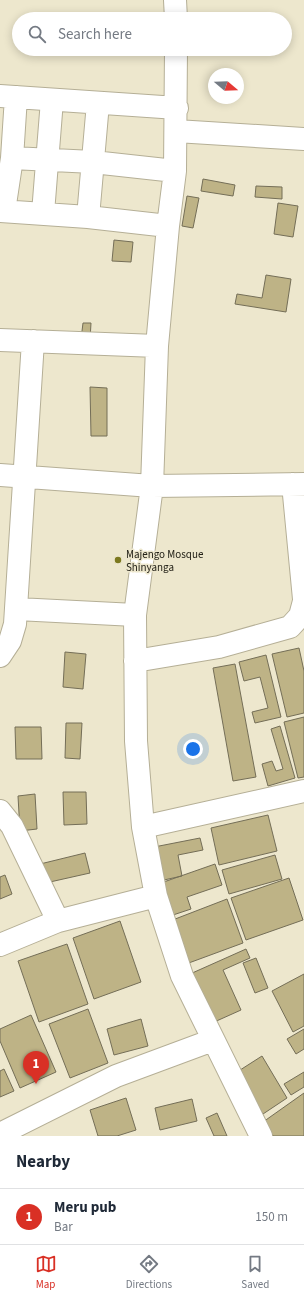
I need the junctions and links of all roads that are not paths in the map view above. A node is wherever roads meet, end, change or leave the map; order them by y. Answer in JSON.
{"nodes":[{"id":1,"x":176,"y":0,"type":"edge"},
{"id":2,"x":176,"y":12,"type":"edge"},
{"id":3,"x":176,"y":56,"type":"edge"},
{"id":4,"x":8,"y":96,"type":"edge"},
{"id":5,"x":52,"y":100,"type":"junction"},
{"id":6,"x":98,"y":103,"type":"junction"},
{"id":7,"x":176,"y":108,"type":"junction"},
{"id":8,"x":176,"y":131,"type":"junction"},
{"id":9,"x":304,"y":139,"type":"edge"},
{"id":10,"x":12,"y":158,"type":"junction"},
{"id":11,"x":47,"y":159,"type":"junction"},
{"id":12,"x":93,"y":162,"type":"junction"},
{"id":13,"x":175,"y":171,"type":"junction"},
{"id":14,"x":2,"y":211,"type":"edge"},
{"id":15,"x":43,"y":214,"type":"junction"},
{"id":16,"x":88,"y":217,"type":"junction"},
{"id":17,"x":168,"y":226,"type":"junction"},
{"id":18,"x":0,"y":340,"type":"edge"},
{"id":19,"x":33,"y":340,"type":"junction"},
{"id":20,"x":157,"y":346,"type":"junction"},
{"id":21,"x":0,"y":475,"type":"edge"},
{"id":22,"x":23,"y":477,"type":"junction"},
{"id":23,"x":299,"y":484,"type":"edge"},
{"id":24,"x":152,"y":486,"type":"junction"},
{"id":25,"x":304,"y":600,"type":"edge"},
{"id":26,"x":16,"y":609,"type":"junction"},
{"id":27,"x":135,"y":614,"type":"junction"},
{"id":28,"x":0,"y":656,"type":"edge"},
{"id":29,"x":134,"y":662,"type":"junction"},
{"id":30,"x":304,"y":791,"type":"edge"},
{"id":31,"x":0,"y":811,"type":"edge"},
{"id":32,"x":143,"y":827,"type":"junction"},
{"id":33,"x":156,"y":896,"type":"junction"},
{"id":34,"x":58,"y":921,"type":"junction"},
{"id":35,"x":0,"y":945,"type":"edge"},
{"id":36,"x":214,"y":1040,"type":"junction"},
{"id":37,"x":0,"y":1134,"type":"edge"},
{"id":38,"x":261,"y":1136,"type":"edge"}],
"edges":[{"from":1,"to":2,"type":"street"},
{"from":3,"to":7,"type":"street"},
{"from":4,"to":5,"type":"street"},
{"from":4,"to":10,"type":"street"},
{"from":5,"to":6,"type":"street"},
{"from":5,"to":11,"type":"street"},
{"from":6,"to":7,"type":"street"},
{"from":6,"to":12,"type":"street"},
{"from":7,"to":8,"type":"street"},
{"from":8,"to":9,"type":"street"},
{"from":8,"to":13,"type":"street"},
{"from":10,"to":11,"type":"street"},
{"from":10,"to":14,"type":"street"},
{"from":11,"to":12,"type":"street"},
{"from":11,"to":15,"type":"street"},
{"from":12,"to":13,"type":"street"},
{"from":12,"to":16,"type":"street"},
{"from":13,"to":17,"type":"street"},
{"from":14,"to":15,"type":"street"},
{"from":15,"to":16,"type":"street"},
{"from":16,"to":17,"type":"street"},
{"from":17,"to":20,"type":"street"},
{"from":18,"to":19,"type":"street"},
{"from":19,"to":20,"type":"street"},
{"from":19,"to":22,"type":"street"},
{"from":20,"to":24,"type":"street"},
{"from":21,"to":22,"type":"street"},
{"from":22,"to":24,"type":"street"},
{"from":22,"to":26,"type":"street"},
{"from":23,"to":24,"type":"street"},
{"from":23,"to":25,"type":"street"},
{"from":24,"to":27,"type":"street"},
{"from":25,"to":29,"type":"street"},
{"from":26,"to":27,"type":"street"},
{"from":26,"to":28,"type":"street"},
{"from":27,"to":29,"type":"street"},
{"from":29,"to":32,"type":"street"},
{"from":30,"to":32,"type":"street"},
{"from":31,"to":34,"type":"street"},
{"from":32,"to":33,"type":"street"},
{"from":33,"to":34,"type":"street"},
{"from":33,"to":36,"type":"street"},
{"from":34,"to":35,"type":"street"},
{"from":36,"to":37,"type":"street"},
{"from":36,"to":38,"type":"street"}]}
